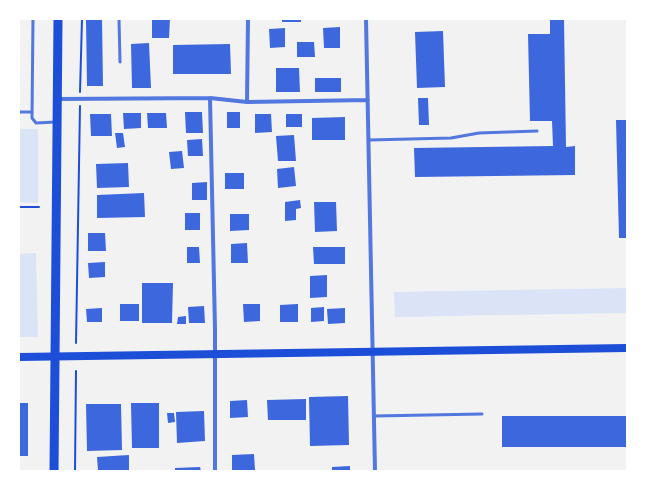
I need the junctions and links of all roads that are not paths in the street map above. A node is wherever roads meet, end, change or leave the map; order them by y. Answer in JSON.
{"nodes":[{"id":1,"x":33,"y":19,"type":"edge"},
{"id":2,"x":58,"y":19,"type":"edge"},
{"id":3,"x":119,"y":19,"type":"edge"},
{"id":4,"x":248,"y":19,"type":"edge"},
{"id":5,"x":366,"y":19,"type":"edge"},
{"id":6,"x":120,"y":62,"type":"dead end"},
{"id":7,"x":210,"y":98,"type":"junction"},
{"id":8,"x":58,"y":99,"type":"junction"},
{"id":9,"x":368,"y":100,"type":"junction"},
{"id":10,"x":247,"y":102,"type":"junction"},
{"id":11,"x":19,"y":112,"type":"edge"},
{"id":12,"x":32,"y":112,"type":"junction"},
{"id":13,"x":58,"y":122,"type":"junction"},
{"id":14,"x":537,"y":131,"type":"dead end"},
{"id":15,"x":369,"y":140,"type":"junction"},
{"id":16,"x":627,"y":348,"type":"edge"},
{"id":17,"x":373,"y":352,"type":"junction"},
{"id":18,"x":215,"y":355,"type":"junction"},
{"id":19,"x":19,"y":357,"type":"edge"},
{"id":20,"x":55,"y":357,"type":"junction"},
{"id":21,"x":482,"y":414,"type":"dead end"},
{"id":22,"x":374,"y":416,"type":"junction"},
{"id":23,"x":54,"y":471,"type":"edge"},
{"id":24,"x":216,"y":471,"type":"edge"},
{"id":25,"x":374,"y":471,"type":"edge"}],
"edges":[{"from":1,"to":12,"type":"lane"},
{"from":2,"to":8,"type":"main road"},
{"from":3,"to":6,"type":"lane"},
{"from":4,"to":10,"type":"street"},
{"from":5,"to":9,"type":"street"},
{"from":7,"to":8,"type":"street"},
{"from":7,"to":10,"type":"street"},
{"from":7,"to":18,"type":"street"},
{"from":8,"to":13,"type":"main road"},
{"from":9,"to":10,"type":"street"},
{"from":9,"to":15,"type":"street"},
{"from":11,"to":12,"type":"lane"},
{"from":12,"to":13,"type":"lane"},
{"from":13,"to":20,"type":"main road"},
{"from":14,"to":15,"type":"lane"},
{"from":15,"to":17,"type":"street"},
{"from":16,"to":17,"type":"main road"},
{"from":17,"to":18,"type":"main road"},
{"from":17,"to":22,"type":"street"},
{"from":18,"to":20,"type":"main road"},
{"from":18,"to":24,"type":"street"},
{"from":19,"to":20,"type":"main road"},
{"from":20,"to":23,"type":"main road"},
{"from":21,"to":22,"type":"lane"},
{"from":22,"to":25,"type":"street"}]}
